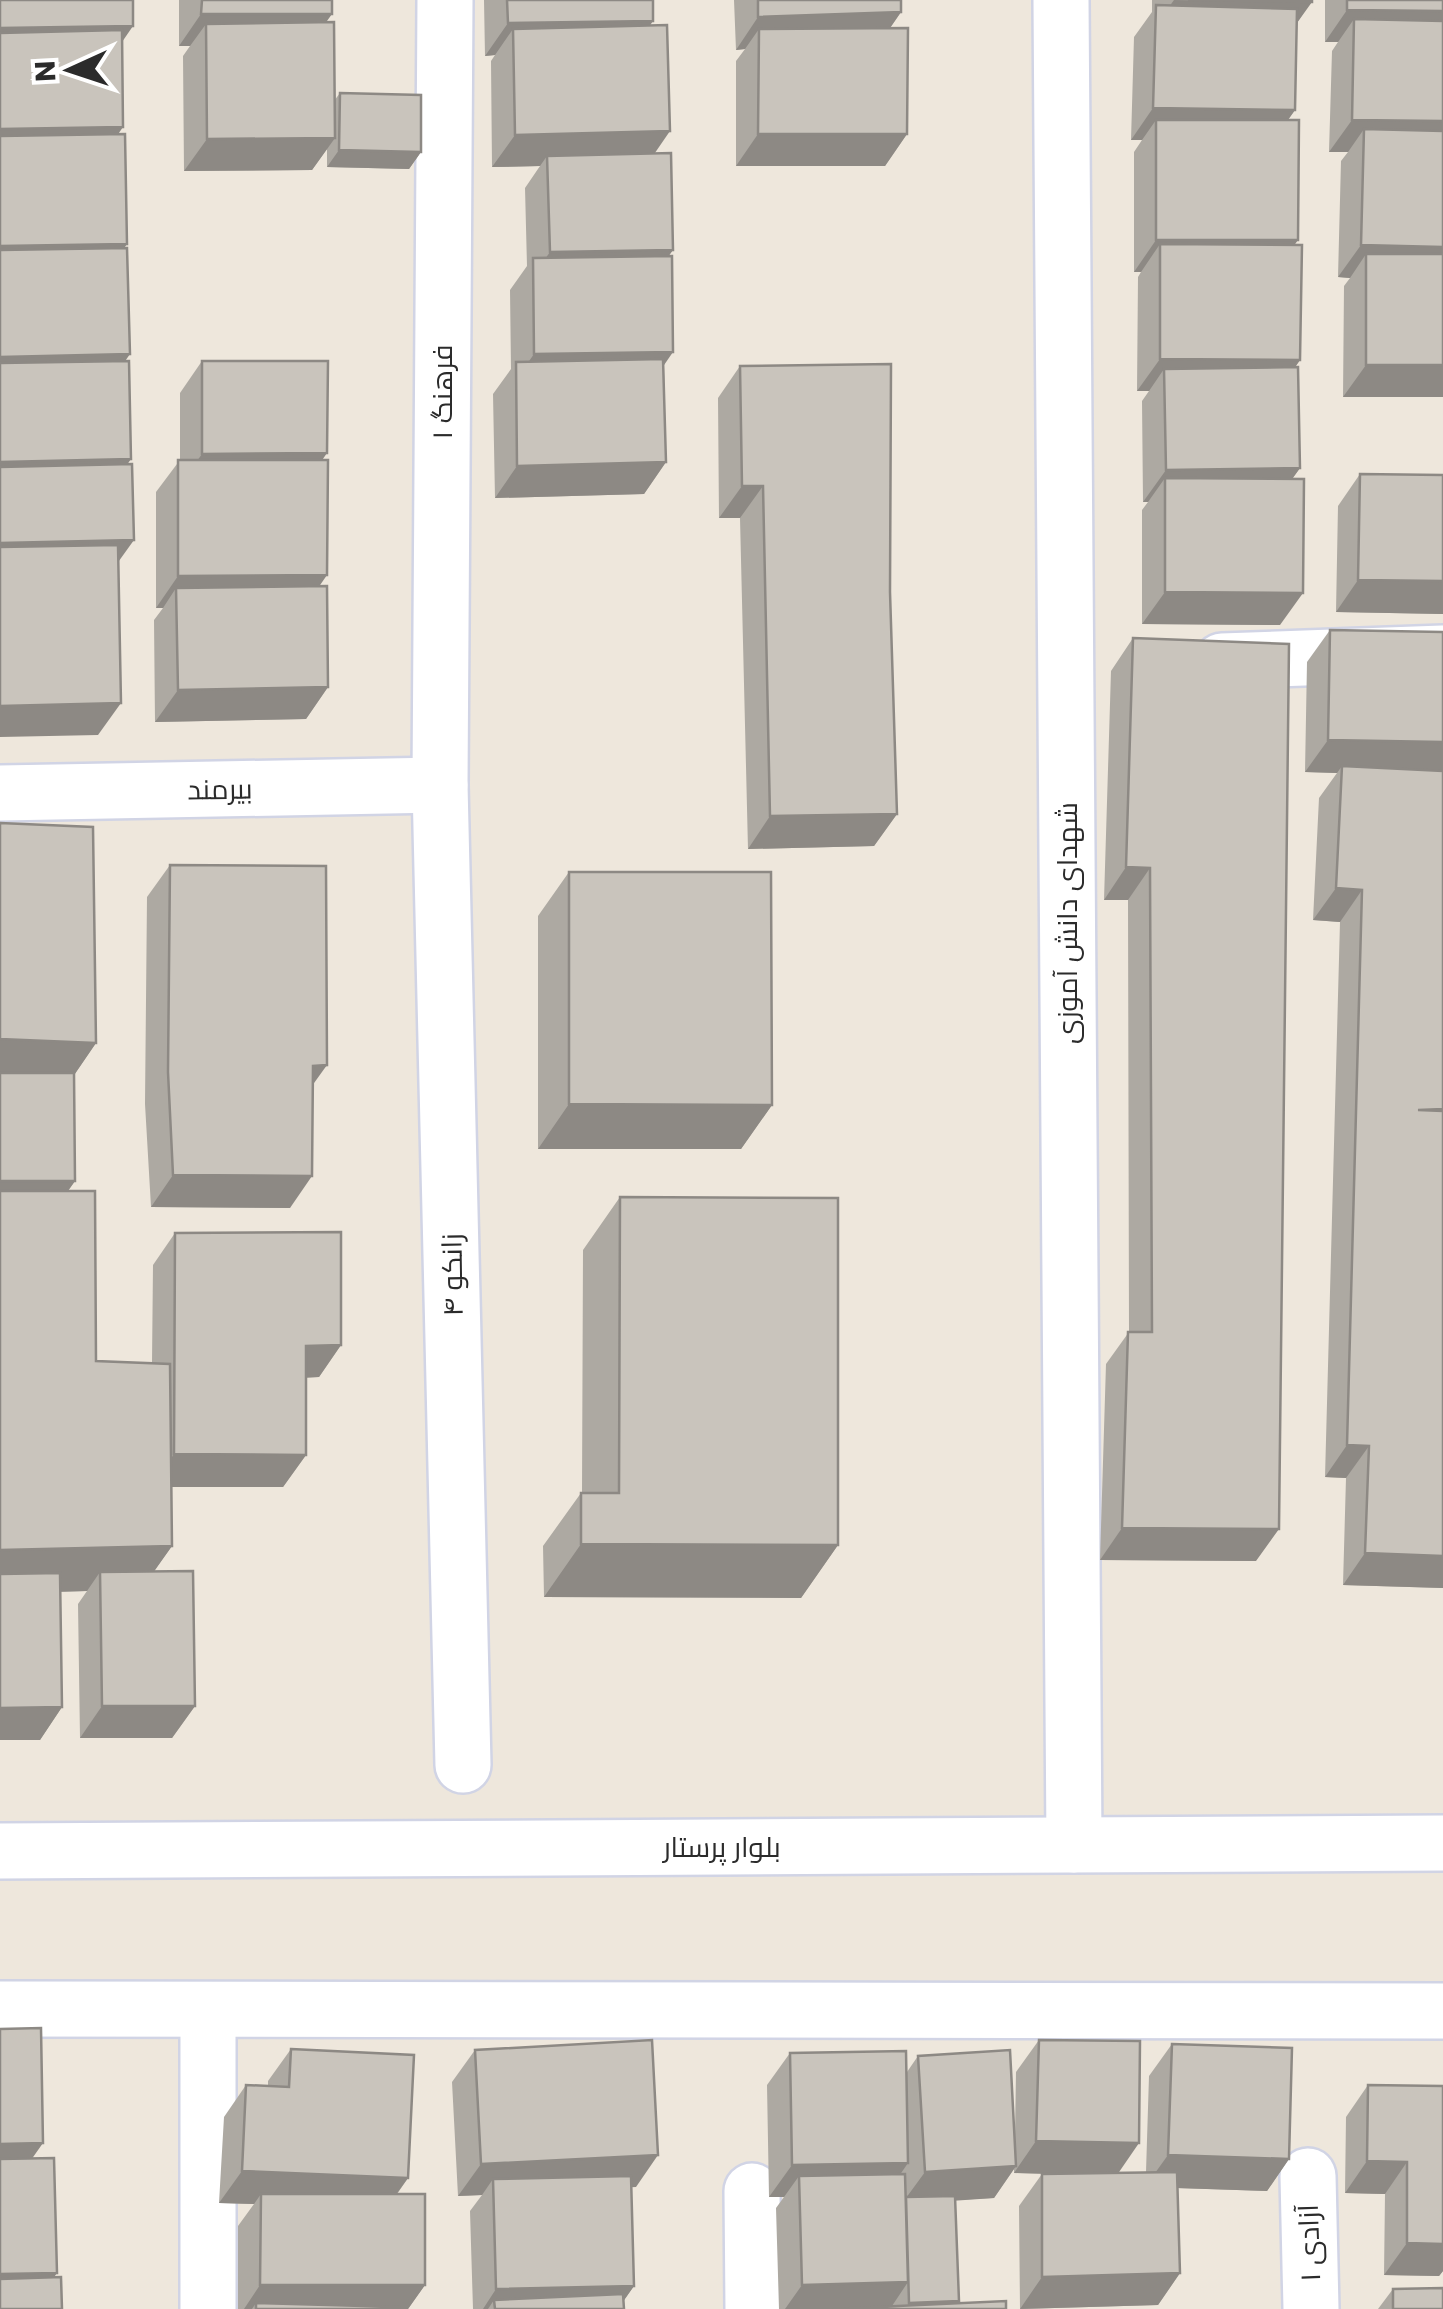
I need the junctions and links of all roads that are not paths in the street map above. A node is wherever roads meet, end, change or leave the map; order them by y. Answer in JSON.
{"nodes":[{"id":1,"x":445,"y":0,"type":"edge"},
{"id":2,"x":1061,"y":0,"type":"edge"},
{"id":3,"x":1443,"y":653,"type":"edge"},
{"id":4,"x":1222,"y":661,"type":"edge"},
{"id":5,"x":440,"y":785,"type":"junction"},
{"id":6,"x":0,"y":794,"type":"edge"},
{"id":7,"x":464,"y":1766,"type":"dead end"},
{"id":8,"x":1443,"y":1842,"type":"edge"},
{"id":9,"x":1074,"y":1845,"type":"junction"},
{"id":10,"x":0,"y":1852,"type":"edge"},
{"id":11,"x":0,"y":2009,"type":"edge"},
{"id":12,"x":1443,"y":2011,"type":"edge"},
{"id":13,"x":208,"y":2012,"type":"junction"},
{"id":14,"x":1308,"y":2176,"type":"dead end"},
{"id":15,"x":752,"y":2191,"type":"dead end"},
{"id":16,"x":208,"y":2309,"type":"edge"},
{"id":17,"x":753,"y":2309,"type":"edge"},
{"id":18,"x":1311,"y":2309,"type":"edge"}],
"edges":[{"from":1,"to":5,"type":"street","name":"فرهنگ ۱"},
{"from":2,"to":9,"type":"street","name":"شهدای دانش آموزی"},
{"from":3,"to":4,"type":"street"},
{"from":5,"to":6,"type":"street","name":"بیرمند"},
{"from":5,"to":7,"type":"street","name":"زانکو ۴"},
{"from":8,"to":9,"type":"street","name":"بلوار پرستار"},
{"from":9,"to":10,"type":"street","name":"بلوار پرستار"},
{"from":11,"to":13,"type":"street"},
{"from":12,"to":13,"type":"street"},
{"from":13,"to":16,"type":"street"},
{"from":14,"to":18,"type":"street","name":"آزادی ۱"},
{"from":15,"to":17,"type":"street"}]}
